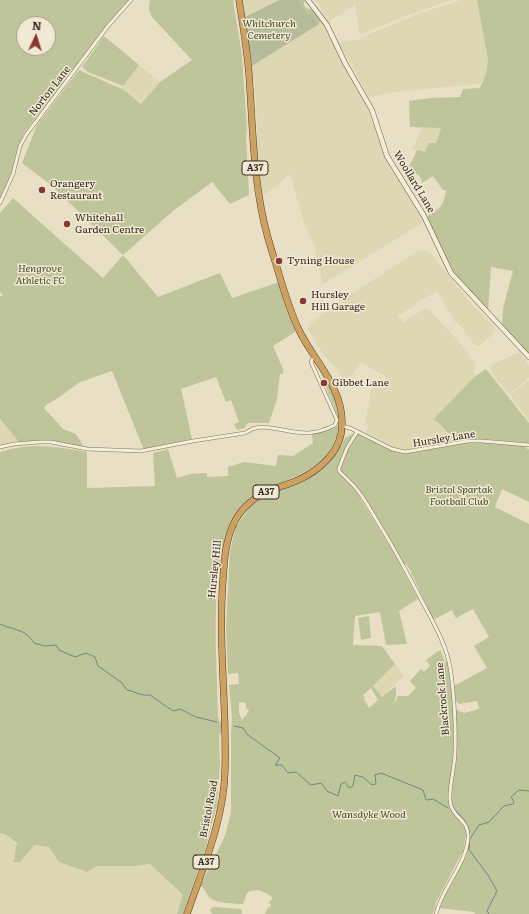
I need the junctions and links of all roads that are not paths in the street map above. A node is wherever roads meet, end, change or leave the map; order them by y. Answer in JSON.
{"nodes":[{"id":1,"x":132,"y":0,"type":"edge"},
{"id":2,"x":239,"y":0,"type":"edge"},
{"id":3,"x":308,"y":0,"type":"edge"},
{"id":4,"x":0,"y":203,"type":"edge"},
{"id":5,"x":314,"y":356,"type":"junction"},
{"id":6,"x":529,"y":357,"type":"edge"},
{"id":7,"x":342,"y":426,"type":"junction"},
{"id":8,"x":356,"y":432,"type":"junction"},
{"id":9,"x":529,"y":445,"type":"edge"},
{"id":10,"x":0,"y":447,"type":"edge"},
{"id":11,"x":224,"y":728,"type":"joint"},
{"id":12,"x":187,"y":914,"type":"edge"},
{"id":13,"x":436,"y":914,"type":"edge"}],
"edges":[{"from":1,"to":4,"type":"street","name":"Norton Lane"},
{"from":2,"to":5,"type":"highway","number":"A37"},
{"from":3,"to":6,"type":"street","name":"Woollard Lane"},
{"from":5,"to":7,"type":"highway","name":"Hursley Hill","number":"A37"},
{"from":5,"to":10,"type":"street"},
{"from":7,"to":8,"type":"street","name":"Hursley Lane"},
{"from":7,"to":11,"type":"highway","name":"Hursley Hill","number":"A37"},
{"from":8,"to":9,"type":"street","name":"Hursley Lane"},
{"from":8,"to":13,"type":"street","name":"Blackrock Lane"},
{"from":11,"to":12,"type":"highway","name":"Bristol Road","number":"A37"}]}
